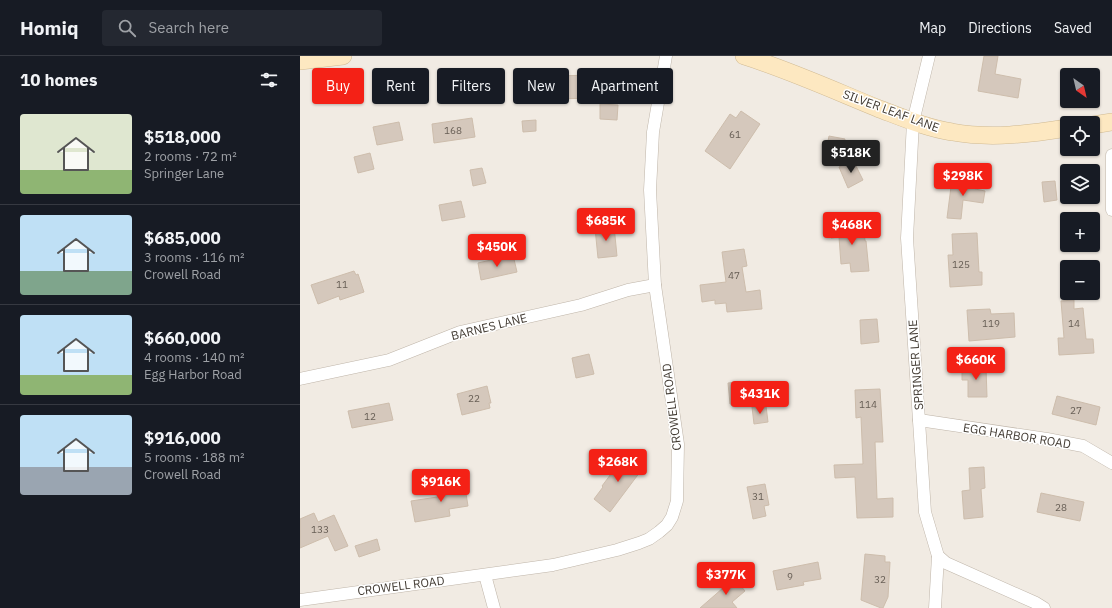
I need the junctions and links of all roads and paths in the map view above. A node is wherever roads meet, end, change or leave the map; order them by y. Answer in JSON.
{"nodes":[{"id":1,"x":343,"y":56,"type":"edge"},
{"id":2,"x":666,"y":56,"type":"edge"},
{"id":3,"x":744,"y":56,"type":"edge"},
{"id":4,"x":929,"y":56,"type":"edge"},
{"id":5,"x":300,"y":61,"type":"edge"},
{"id":6,"x":913,"y":122,"type":"junction"},
{"id":7,"x":1112,"y":122,"type":"edge"},
{"id":8,"x":1100,"y":124,"type":"edge"},
{"id":9,"x":1060,"y":129,"type":"edge"},
{"id":10,"x":1112,"y":156,"type":"edge"},
{"id":11,"x":1112,"y":210,"type":"edge"},
{"id":12,"x":655,"y":285,"type":"junction"},
{"id":13,"x":300,"y":379,"type":"edge"},
{"id":14,"x":919,"y":420,"type":"junction"},
{"id":15,"x":1112,"y":463,"type":"edge"},
{"id":16,"x":938,"y":556,"type":"junction"},
{"id":17,"x":485,"y":575,"type":"junction"},
{"id":18,"x":300,"y":600,"type":"edge"},
{"id":19,"x":494,"y":608,"type":"edge"},
{"id":20,"x":935,"y":608,"type":"edge"},
{"id":21,"x":1044,"y":608,"type":"edge"}],
"edges":[{"from":1,"to":5,"type":"street"},
{"from":2,"to":12,"type":"street","name":"CROWELL ROAD"},
{"from":3,"to":6,"type":"street","name":"SILVER LEAF LANE"},
{"from":4,"to":6,"type":"street","name":"SPRINGER LANE"},
{"from":6,"to":9,"type":"street","name":"SILVER LEAF LANE"},
{"from":6,"to":14,"type":"street","name":"SPRINGER LANE"},
{"from":7,"to":8,"type":"street"},
{"from":10,"to":11,"type":"street"},
{"from":12,"to":13,"type":"street","name":"BARNES LANE"},
{"from":12,"to":17,"type":"street","name":"CROWELL ROAD"},
{"from":14,"to":15,"type":"street","name":"EGG HARBOR ROAD"},
{"from":14,"to":16,"type":"street","name":"SPRINGER LANE"},
{"from":16,"to":20,"type":"street","name":"SPRINGER LANE"},
{"from":16,"to":21,"type":"street"},
{"from":17,"to":18,"type":"street","name":"CROWELL ROAD"},
{"from":17,"to":19,"type":"street"}]}
